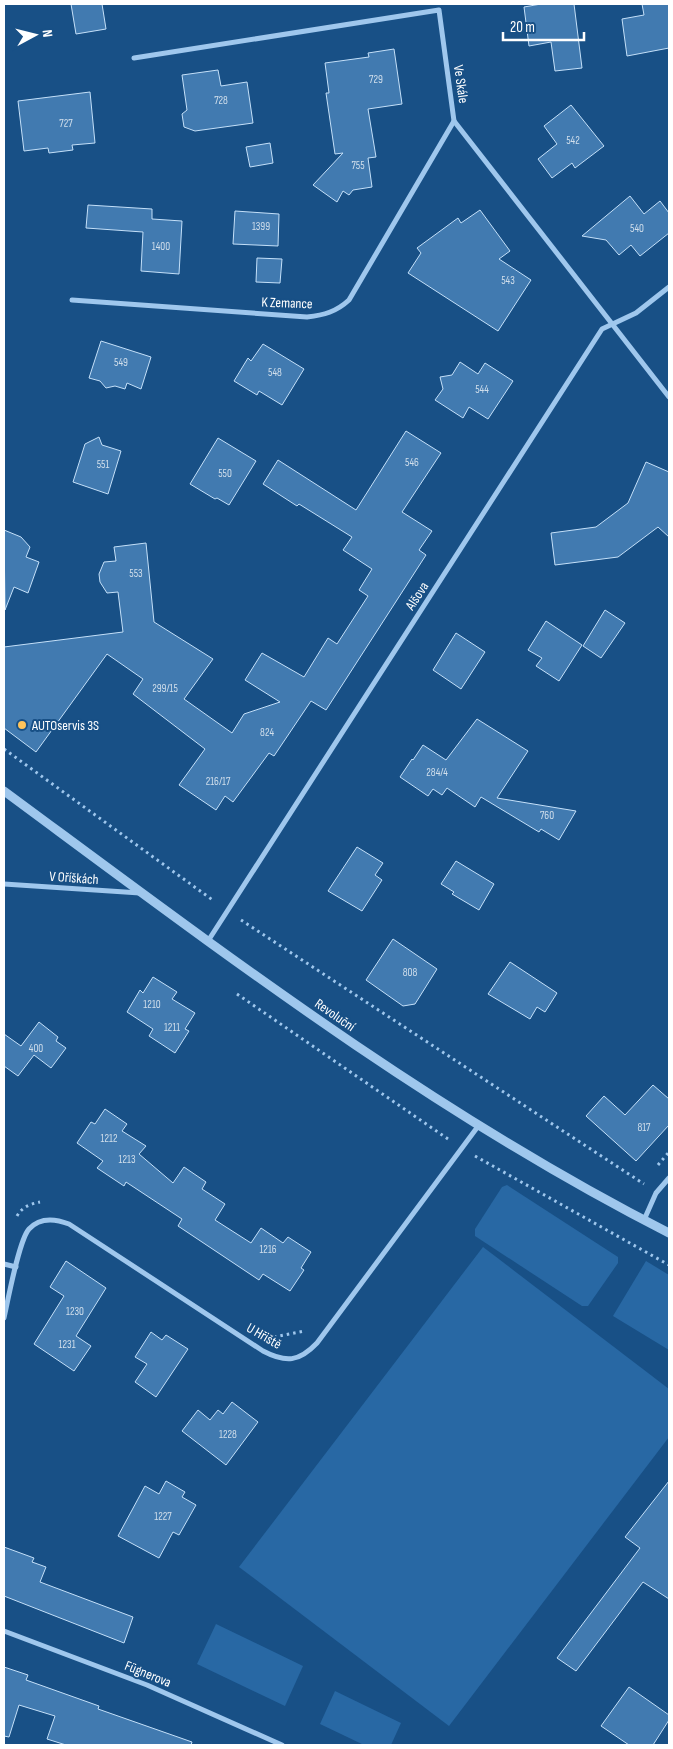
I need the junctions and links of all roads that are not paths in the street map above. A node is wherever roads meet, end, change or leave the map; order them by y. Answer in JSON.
{"nodes":[{"id":1,"x":134,"y":58,"type":"dead end"},
{"id":2,"x":454,"y":122,"type":"junction"},
{"id":3,"x":669,"y":287,"type":"edge"},
{"id":4,"x":72,"y":300,"type":"dead end"},
{"id":5,"x":613,"y":324,"type":"junction"},
{"id":6,"x":669,"y":397,"type":"edge"},
{"id":7,"x":4,"y":791,"type":"edge"},
{"id":8,"x":4,"y":884,"type":"edge"},
{"id":9,"x":143,"y":894,"type":"junction"},
{"id":10,"x":208,"y":941,"type":"junction"},
{"id":11,"x":479,"y":1125,"type":"junction"},
{"id":12,"x":669,"y":1178,"type":"edge"},
{"id":13,"x":644,"y":1221,"type":"junction"},
{"id":14,"x":669,"y":1234,"type":"edge"},
{"id":15,"x":4,"y":1264,"type":"edge"},
{"id":16,"x":16,"y":1267,"type":"junction"},
{"id":17,"x":4,"y":1318,"type":"edge"},
{"id":18,"x":4,"y":1631,"type":"edge"},
{"id":19,"x":282,"y":1745,"type":"edge"}],
"edges":[{"from":1,"to":2,"type":"street","name":"Ve Skále"},
{"from":2,"to":4,"type":"street","name":"K Zemance"},
{"from":2,"to":5,"type":"street","name":"Ve Skále"},
{"from":3,"to":5,"type":"street","name":"Alšova"},
{"from":5,"to":6,"type":"street","name":"Ve Skále"},
{"from":5,"to":10,"type":"street","name":"Alšova"},
{"from":7,"to":9,"type":"street","name":"Revoluční"},
{"from":8,"to":9,"type":"street","name":"V Oříškách"},
{"from":9,"to":10,"type":"street","name":"Revoluční"},
{"from":10,"to":11,"type":"street","name":"Revoluční"},
{"from":11,"to":13,"type":"street","name":"Revoluční"},
{"from":11,"to":16,"type":"street","name":"U Hřiště"},
{"from":12,"to":13,"type":"street"},
{"from":13,"to":14,"type":"street","name":"Revoluční"},
{"from":15,"to":16,"type":"street"},
{"from":16,"to":17,"type":"street","name":"U Hřiště"},
{"from":18,"to":19,"type":"street","name":"Fügnerova"}]}
